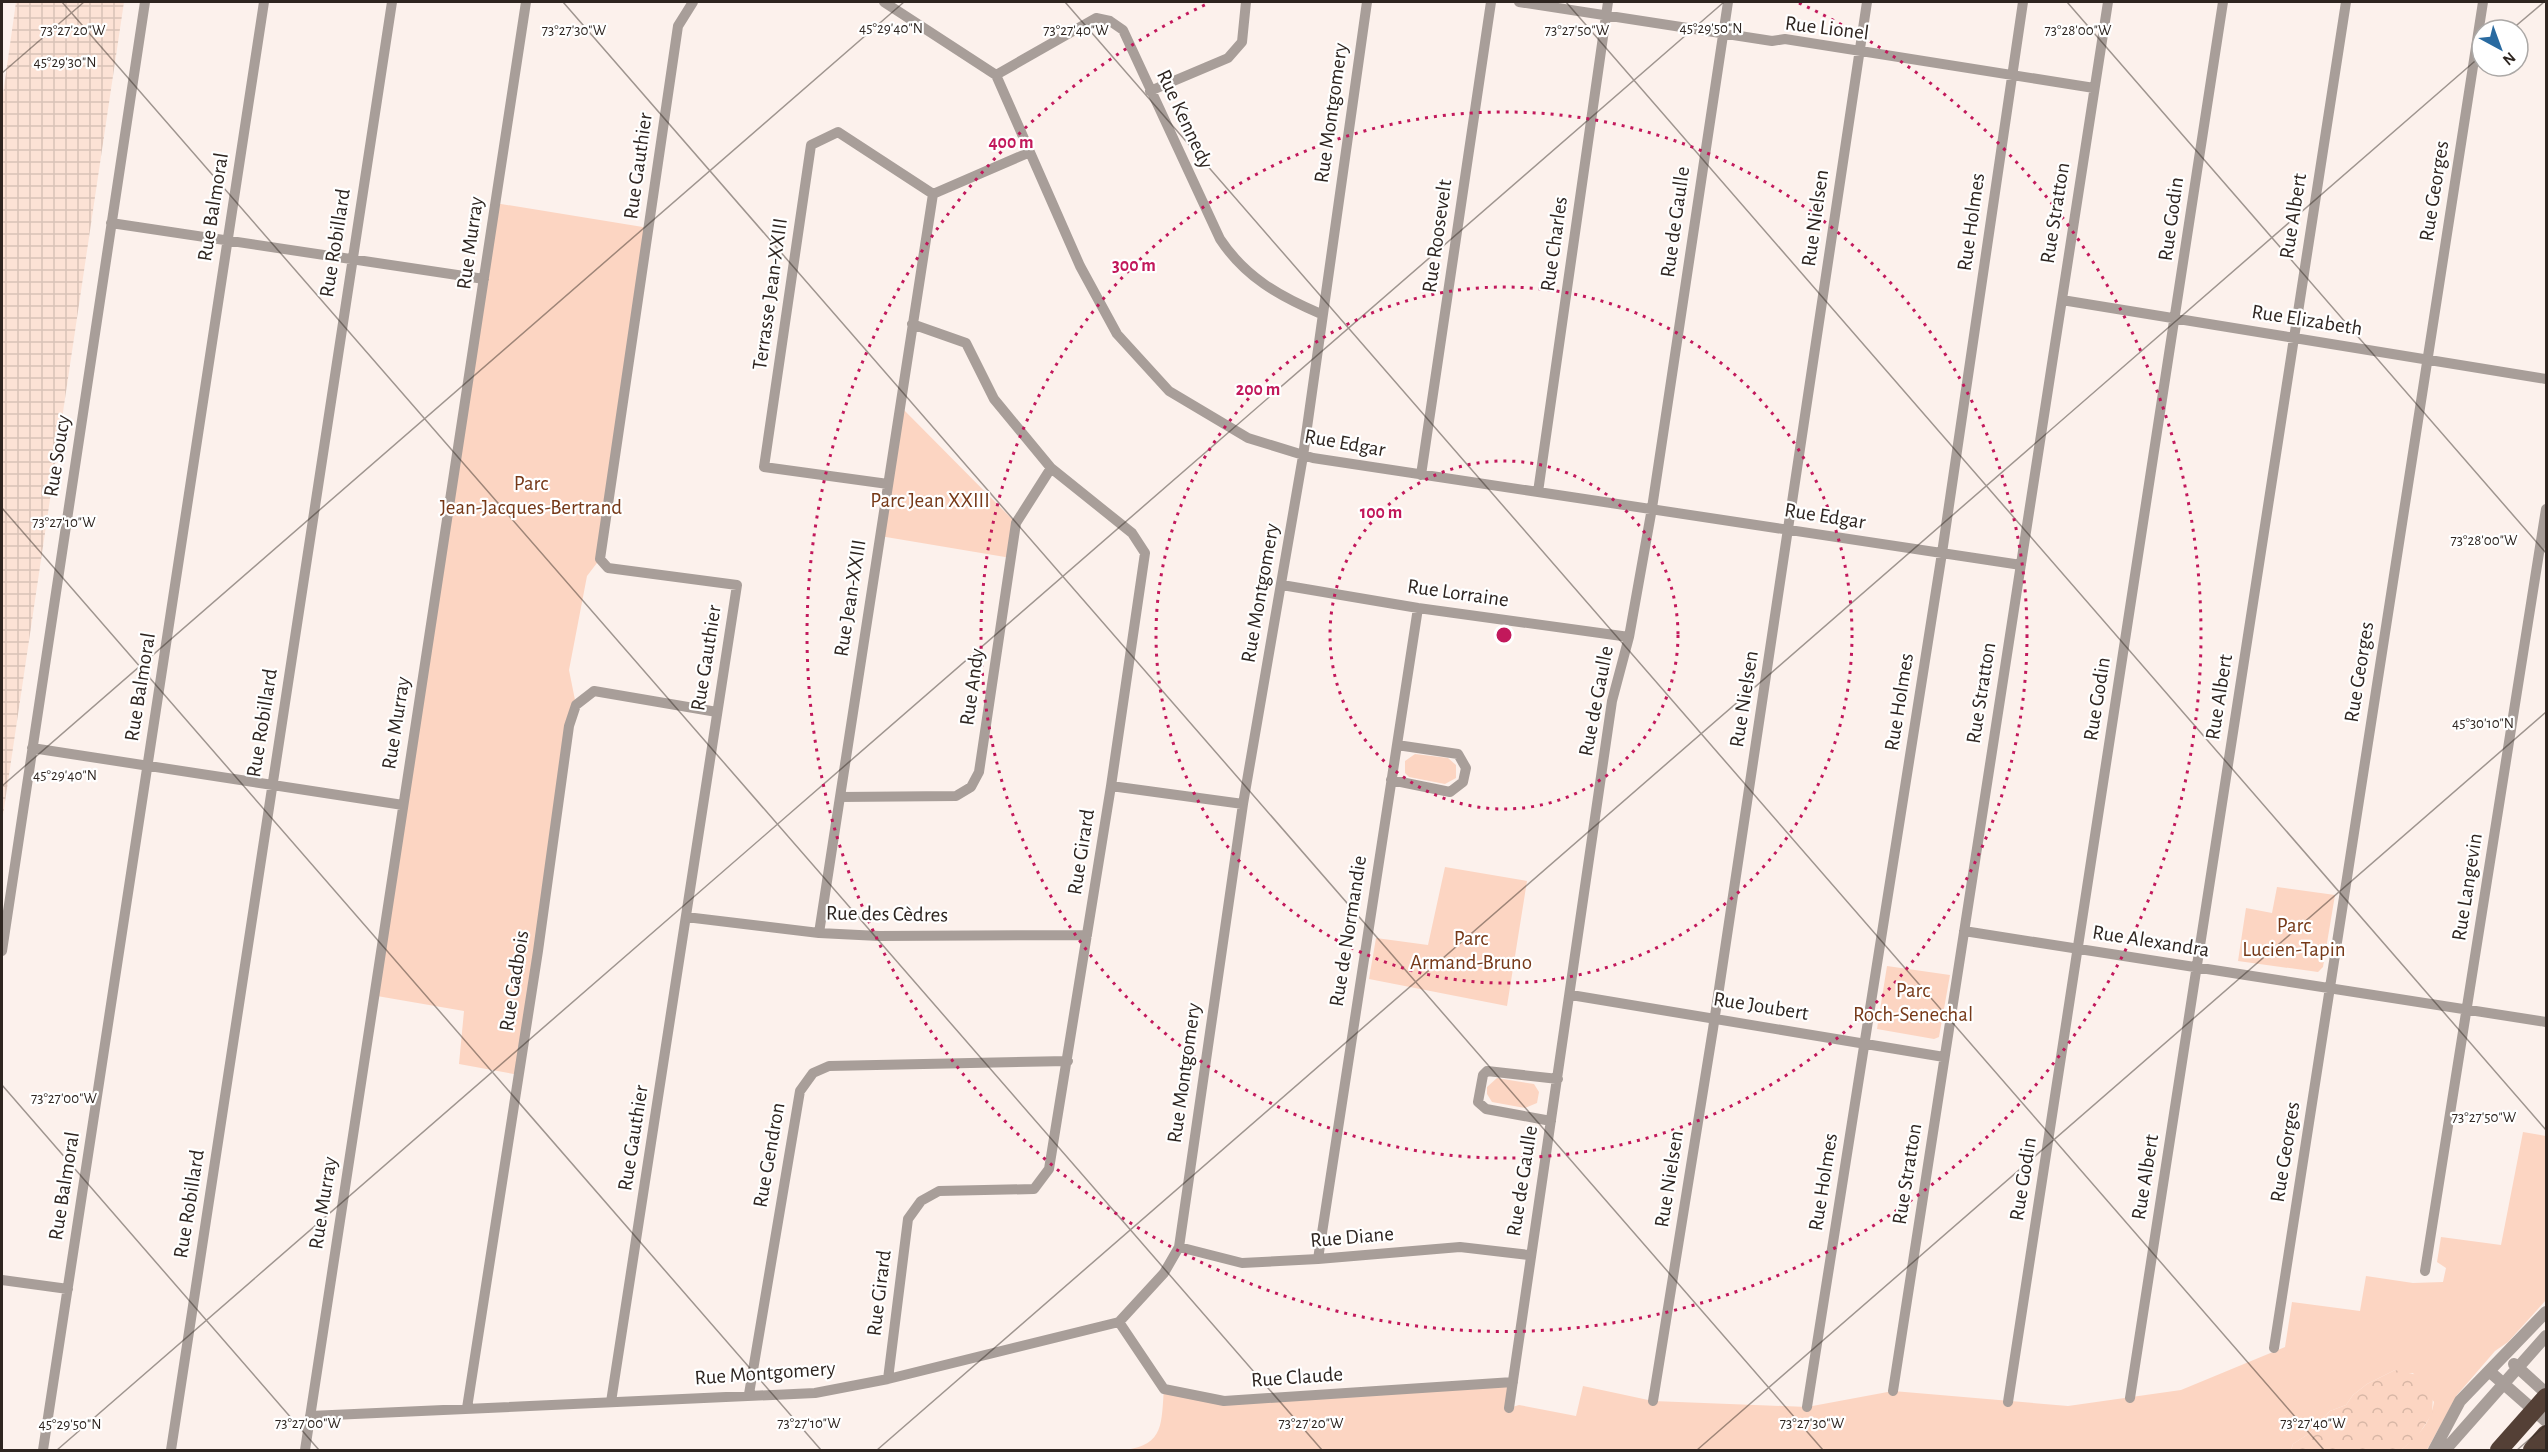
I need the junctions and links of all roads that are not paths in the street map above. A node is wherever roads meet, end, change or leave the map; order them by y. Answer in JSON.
{"nodes":[{"id":1,"x":145,"y":2,"type":"edge"},
{"id":2,"x":264,"y":2,"type":"edge"},
{"id":3,"x":392,"y":2,"type":"edge"},
{"id":4,"x":526,"y":2,"type":"edge"},
{"id":5,"x":693,"y":2,"type":"edge"},
{"id":6,"x":884,"y":2,"type":"edge"},
{"id":7,"x":1246,"y":2,"type":"edge"},
{"id":8,"x":1367,"y":2,"type":"edge"},
{"id":9,"x":1491,"y":2,"type":"edge"},
{"id":10,"x":1519,"y":2,"type":"edge"},
{"id":11,"x":1608,"y":2,"type":"edge"},
{"id":12,"x":1728,"y":2,"type":"edge"},
{"id":13,"x":1868,"y":2,"type":"edge"},
{"id":14,"x":2023,"y":2,"type":"edge"},
{"id":15,"x":2108,"y":2,"type":"edge"},
{"id":16,"x":2223,"y":2,"type":"edge"},
{"id":17,"x":2346,"y":2,"type":"edge"},
{"id":18,"x":2484,"y":2,"type":"edge"},
{"id":19,"x":1606,"y":15,"type":"junction"},
{"id":20,"x":1722,"y":33,"type":"junction"},
{"id":21,"x":1860,"y":51,"type":"junction"},
{"id":22,"x":2012,"y":74,"type":"junction"},
{"id":23,"x":996,"y":75,"type":"junction"},
{"id":24,"x":2094,"y":88,"type":"junction"},
{"id":25,"x":1150,"y":90,"type":"junction"},
{"id":26,"x":1028,"y":153,"type":"junction"},
{"id":27,"x":933,"y":194,"type":"junction"},
{"id":28,"x":111,"y":223,"type":"junction"},
{"id":29,"x":228,"y":240,"type":"junction"},
{"id":30,"x":352,"y":259,"type":"junction"},
{"id":31,"x":484,"y":279,"type":"junction"},
{"id":32,"x":2061,"y":300,"type":"junction"},
{"id":33,"x":1321,"y":314,"type":"junction"},
{"id":34,"x":2176,"y":318,"type":"junction"},
{"id":35,"x":912,"y":324,"type":"junction"},
{"id":36,"x":2294,"y":338,"type":"junction"},
{"id":37,"x":2426,"y":360,"type":"junction"},
{"id":38,"x":2547,"y":379,"type":"edge"},
{"id":39,"x":1303,"y":456,"type":"junction"},
{"id":40,"x":1051,"y":468,"type":"junction"},
{"id":41,"x":1421,"y":475,"type":"junction"},
{"id":42,"x":888,"y":484,"type":"junction"},
{"id":43,"x":1538,"y":492,"type":"junction"},
{"id":44,"x":1653,"y":508,"type":"junction"},
{"id":45,"x":2547,"y":509,"type":"edge"},
{"id":46,"x":1789,"y":530,"type":"junction"},
{"id":47,"x":1942,"y":553,"type":"junction"},
{"id":48,"x":2020,"y":565,"type":"junction"},
{"id":49,"x":1282,"y":585,"type":"junction"},
{"id":50,"x":1418,"y":608,"type":"junction"},
{"id":51,"x":1629,"y":637,"type":"junction"},
{"id":52,"x":717,"y":712,"type":"junction"},
{"id":53,"x":1396,"y":745,"type":"junction"},
{"id":54,"x":32,"y":748,"type":"junction"},
{"id":55,"x":148,"y":766,"type":"junction"},
{"id":56,"x":1391,"y":780,"type":"junction"},
{"id":57,"x":273,"y":785,"type":"junction"},
{"id":58,"x":1111,"y":786,"type":"junction"},
{"id":59,"x":840,"y":797,"type":"junction"},
{"id":60,"x":1243,"y":804,"type":"junction"},
{"id":61,"x":403,"y":805,"type":"junction"},
{"id":62,"x":686,"y":917,"type":"junction"},
{"id":63,"x":1964,"y":932,"type":"junction"},
{"id":64,"x":819,"y":933,"type":"junction"},
{"id":65,"x":1087,"y":935,"type":"junction"},
{"id":66,"x":2078,"y":950,"type":"junction"},
{"id":67,"x":2,"y":951,"type":"edge"},
{"id":68,"x":2197,"y":968,"type":"junction"},
{"id":69,"x":2331,"y":990,"type":"junction"},
{"id":70,"x":1571,"y":995,"type":"junction"},
{"id":71,"x":2467,"y":1010,"type":"junction"},
{"id":72,"x":1715,"y":1018,"type":"junction"},
{"id":73,"x":2547,"y":1022,"type":"edge"},
{"id":74,"x":1865,"y":1042,"type":"junction"},
{"id":75,"x":1944,"y":1057,"type":"junction"},
{"id":76,"x":1068,"y":1061,"type":"junction"},
{"id":77,"x":1558,"y":1079,"type":"junction"},
{"id":78,"x":1551,"y":1121,"type":"junction"},
{"id":79,"x":1179,"y":1247,"type":"junction"},
{"id":80,"x":1529,"y":1254,"type":"junction"},
{"id":81,"x":1318,"y":1260,"type":"junction"},
{"id":82,"x":2425,"y":1271,"type":"dead end"},
{"id":83,"x":2,"y":1280,"type":"edge"},
{"id":84,"x":68,"y":1289,"type":"junction"},
{"id":85,"x":2547,"y":1312,"type":"edge"},
{"id":86,"x":1119,"y":1322,"type":"junction"},
{"id":87,"x":2547,"y":1336,"type":"edge"},
{"id":88,"x":2274,"y":1348,"type":"dead end"},
{"id":89,"x":2506,"y":1357,"type":"junction"},
{"id":90,"x":2518,"y":1368,"type":"junction"},
{"id":91,"x":2489,"y":1371,"type":"junction"},
{"id":92,"x":888,"y":1379,"type":"junction"},
{"id":93,"x":1513,"y":1382,"type":"junction"},
{"id":94,"x":2504,"y":1384,"type":"junction"},
{"id":95,"x":1893,"y":1391,"type":"dead end"},
{"id":96,"x":2543,"y":1391,"type":"edge"},
{"id":97,"x":749,"y":1394,"type":"junction"},
{"id":98,"x":2130,"y":1398,"type":"dead end"},
{"id":99,"x":1653,"y":1401,"type":"dead end"},
{"id":100,"x":611,"y":1402,"type":"junction"},
{"id":101,"x":2008,"y":1402,"type":"dead end"},
{"id":102,"x":1807,"y":1407,"type":"dead end"},
{"id":103,"x":467,"y":1408,"type":"junction"},
{"id":104,"x":1509,"y":1408,"type":"dead end"},
{"id":105,"x":310,"y":1416,"type":"junction"},
{"id":106,"x":2547,"y":1421,"type":"edge"},
{"id":107,"x":2547,"y":1434,"type":"edge"},
{"id":108,"x":43,"y":1450,"type":"edge"},
{"id":109,"x":171,"y":1450,"type":"edge"},
{"id":110,"x":305,"y":1450,"type":"edge"},
{"id":111,"x":2434,"y":1450,"type":"edge"},
{"id":112,"x":2445,"y":1450,"type":"edge"},
{"id":113,"x":2499,"y":1450,"type":"edge"},
{"id":114,"x":2532,"y":1450,"type":"edge"}],
"edges":[{"from":1,"to":28,"type":"street","name":"Rue Soucy"},
{"from":2,"to":29,"type":"street","name":"Rue Balmoral"},
{"from":3,"to":30,"type":"street","name":"Rue Robillard"},
{"from":4,"to":31,"type":"street","name":"Rue Murray"},
{"from":5,"to":52,"type":"street","name":"Rue Gauthier"},
{"from":6,"to":23,"type":"street"},
{"from":7,"to":25,"type":"street"},
{"from":8,"to":33,"type":"street","name":"Rue Montgomery"},
{"from":9,"to":41,"type":"street","name":"Rue Roosevelt"},
{"from":10,"to":19,"type":"street","name":"Rue Lionel"},
{"from":11,"to":19,"type":"street","name":"Rue Charles"},
{"from":12,"to":20,"type":"street","name":"Rue de Gaulle"},
{"from":13,"to":21,"type":"street","name":"Rue Nielsen"},
{"from":14,"to":22,"type":"street","name":"Rue Holmes"},
{"from":15,"to":24,"type":"street","name":"Rue Stratton"},
{"from":16,"to":34,"type":"street","name":"Rue Godin"},
{"from":17,"to":36,"type":"street","name":"Rue Albert"},
{"from":18,"to":37,"type":"street","name":"Rue Georges"},
{"from":19,"to":20,"type":"street","name":"Rue Lionel"},
{"from":19,"to":43,"type":"street","name":"Rue Charles"},
{"from":20,"to":21,"type":"street","name":"Rue Lionel"},
{"from":20,"to":44,"type":"street","name":"Rue de Gaulle"},
{"from":21,"to":22,"type":"street","name":"Rue Lionel"},
{"from":21,"to":46,"type":"street","name":"Rue Nielsen"},
{"from":22,"to":24,"type":"street","name":"Rue Lionel"},
{"from":22,"to":47,"type":"street","name":"Rue Holmes"},
{"from":23,"to":25,"type":"street","name":"Rue Kennedy"},
{"from":23,"to":26,"type":"street","name":"Rue Edgar"},
{"from":24,"to":32,"type":"street","name":"Rue Stratton"},
{"from":25,"to":33,"type":"street","name":"Rue Kennedy"},
{"from":26,"to":27,"type":"street"},
{"from":26,"to":39,"type":"street","name":"Rue Edgar"},
{"from":27,"to":35,"type":"street","name":"Rue Jean-XXIII"},
{"from":27,"to":42,"type":"street","name":"Terrasse Jean-XXIII"},
{"from":28,"to":29,"type":"street"},
{"from":28,"to":54,"type":"street","name":"Rue Soucy"},
{"from":29,"to":30,"type":"street"},
{"from":29,"to":55,"type":"street","name":"Rue Balmoral"},
{"from":30,"to":31,"type":"street"},
{"from":30,"to":57,"type":"street","name":"Rue Robillard"},
{"from":31,"to":61,"type":"street","name":"Rue Murray"},
{"from":32,"to":34,"type":"street","name":"Rue Elizabeth"},
{"from":32,"to":48,"type":"street","name":"Rue Stratton"},
{"from":33,"to":39,"type":"street","name":"Rue Montgomery"},
{"from":34,"to":36,"type":"street","name":"Rue Elizabeth"},
{"from":34,"to":66,"type":"street","name":"Rue Godin"},
{"from":35,"to":40,"type":"street","name":"Rue Girard"},
{"from":35,"to":42,"type":"street","name":"Rue Jean-XXIII"},
{"from":36,"to":37,"type":"street","name":"Rue Elizabeth"},
{"from":36,"to":68,"type":"street","name":"Rue Albert"},
{"from":37,"to":38,"type":"street","name":"Rue Elizabeth"},
{"from":37,"to":69,"type":"street","name":"Rue Georges"},
{"from":39,"to":41,"type":"street","name":"Rue Edgar"},
{"from":39,"to":49,"type":"street","name":"Rue Montgomery"},
{"from":40,"to":58,"type":"street","name":"Rue Girard"},
{"from":40,"to":59,"type":"street","name":"Rue Andy"},
{"from":41,"to":43,"type":"street","name":"Rue Edgar"},
{"from":42,"to":59,"type":"street","name":"Rue Jean-XXIII"},
{"from":43,"to":44,"type":"street","name":"Rue Edgar"},
{"from":44,"to":46,"type":"street","name":"Rue Edgar"},
{"from":44,"to":51,"type":"street","name":"Rue de Gaulle"},
{"from":45,"to":71,"type":"street","name":"Rue Langevin"},
{"from":46,"to":47,"type":"street","name":"Rue Edgar"},
{"from":46,"to":72,"type":"street","name":"Rue Nielsen"},
{"from":47,"to":48,"type":"street","name":"Rue Edgar"},
{"from":47,"to":74,"type":"street","name":"Rue Holmes"},
{"from":48,"to":63,"type":"street","name":"Rue Stratton"},
{"from":49,"to":50,"type":"street","name":"Rue Lorraine"},
{"from":49,"to":60,"type":"street","name":"Rue Montgomery"},
{"from":50,"to":51,"type":"street","name":"Rue Lorraine"},
{"from":50,"to":53,"type":"street","name":"Rue de Normandie"},
{"from":51,"to":70,"type":"street","name":"Rue de Gaulle"},
{"from":52,"to":62,"type":"street","name":"Rue Gauthier"},
{"from":52,"to":103,"type":"street","name":"Rue Gadbois"},
{"from":53,"to":56,"type":"street","name":"Rue de Normandie"},
{"from":53,"to":56,"type":"street"},
{"from":54,"to":55,"type":"street"},
{"from":54,"to":67,"type":"street","name":"Rue Soucy"},
{"from":55,"to":57,"type":"street"},
{"from":55,"to":84,"type":"street","name":"Rue Balmoral"},
{"from":56,"to":81,"type":"street","name":"Rue de Normandie"},
{"from":57,"to":61,"type":"street"},
{"from":57,"to":109,"type":"street","name":"Rue Robillard"},
{"from":58,"to":60,"type":"street"},
{"from":58,"to":65,"type":"street","name":"Rue Girard"},
{"from":59,"to":64,"type":"street","name":"Rue Jean-XXIII"},
{"from":60,"to":79,"type":"street","name":"Rue Montgomery"},
{"from":61,"to":105,"type":"street","name":"Rue Murray"},
{"from":62,"to":64,"type":"street","name":"Rue des Cèdres"},
{"from":62,"to":100,"type":"street","name":"Rue Gauthier"},
{"from":63,"to":66,"type":"street","name":"Rue Alexandra"},
{"from":63,"to":75,"type":"street","name":"Rue Stratton"},
{"from":64,"to":65,"type":"street","name":"Rue des Cèdres"},
{"from":65,"to":76,"type":"street","name":"Rue Girard"},
{"from":66,"to":68,"type":"street","name":"Rue Alexandra"},
{"from":66,"to":101,"type":"street","name":"Rue Godin"},
{"from":68,"to":69,"type":"street","name":"Rue Alexandra"},
{"from":68,"to":98,"type":"street","name":"Rue Albert"},
{"from":69,"to":71,"type":"street","name":"Rue Alexandra"},
{"from":69,"to":88,"type":"street","name":"Rue Georges"},
{"from":70,"to":72,"type":"street","name":"Rue Joubert"},
{"from":70,"to":77,"type":"street","name":"Rue de Gaulle"},
{"from":71,"to":73,"type":"street","name":"Rue Alexandra"},
{"from":71,"to":82,"type":"street","name":"Rue Langevin"},
{"from":72,"to":74,"type":"street","name":"Rue Joubert"},
{"from":72,"to":99,"type":"street","name":"Rue Nielsen"},
{"from":74,"to":75,"type":"street","name":"Rue Joubert"},
{"from":74,"to":102,"type":"street","name":"Rue Holmes"},
{"from":75,"to":95,"type":"street","name":"Rue Stratton"},
{"from":76,"to":92,"type":"street","name":"Rue Girard"},
{"from":76,"to":97,"type":"street","name":"Rue Gendron"},
{"from":77,"to":78,"type":"street","name":"Rue de Gaulle"},
{"from":77,"to":78,"type":"street"},
{"from":78,"to":80,"type":"street","name":"Rue de Gaulle"},
{"from":79,"to":81,"type":"street","name":"Rue Diane"},
{"from":79,"to":86,"type":"street","name":"Rue Montgomery"},
{"from":80,"to":81,"type":"street","name":"Rue Diane"},
{"from":80,"to":93,"type":"street","name":"Rue de Gaulle"},
{"from":83,"to":84,"type":"street"},
{"from":84,"to":108,"type":"street","name":"Rue Balmoral"},
{"from":85,"to":89,"type":"street"},
{"from":86,"to":92,"type":"street","name":"Rue Montgomery"},
{"from":86,"to":93,"type":"street","name":"Rue Claude"},
{"from":87,"to":90,"type":"street"},
{"from":89,"to":90,"type":"street"},
{"from":89,"to":91,"type":"street"},
{"from":90,"to":94,"type":"street"},
{"from":90,"to":96,"type":"street"},
{"from":91,"to":94,"type":"street"},
{"from":91,"to":111,"type":"street"},
{"from":92,"to":97,"type":"street","name":"Rue Montgomery"},
{"from":93,"to":104,"type":"street","name":"Rue de Gaulle"},
{"from":94,"to":106,"type":"street"},
{"from":94,"to":112,"type":"street"},
{"from":96,"to":113,"type":"highway"},
{"from":97,"to":100,"type":"street","name":"Rue Montgomery"},
{"from":100,"to":103,"type":"street","name":"Rue Montgomery"},
{"from":103,"to":105,"type":"street","name":"Rue Montgomery"},
{"from":105,"to":110,"type":"street","name":"Rue Murray"},
{"from":107,"to":114,"type":"highway"}]}
